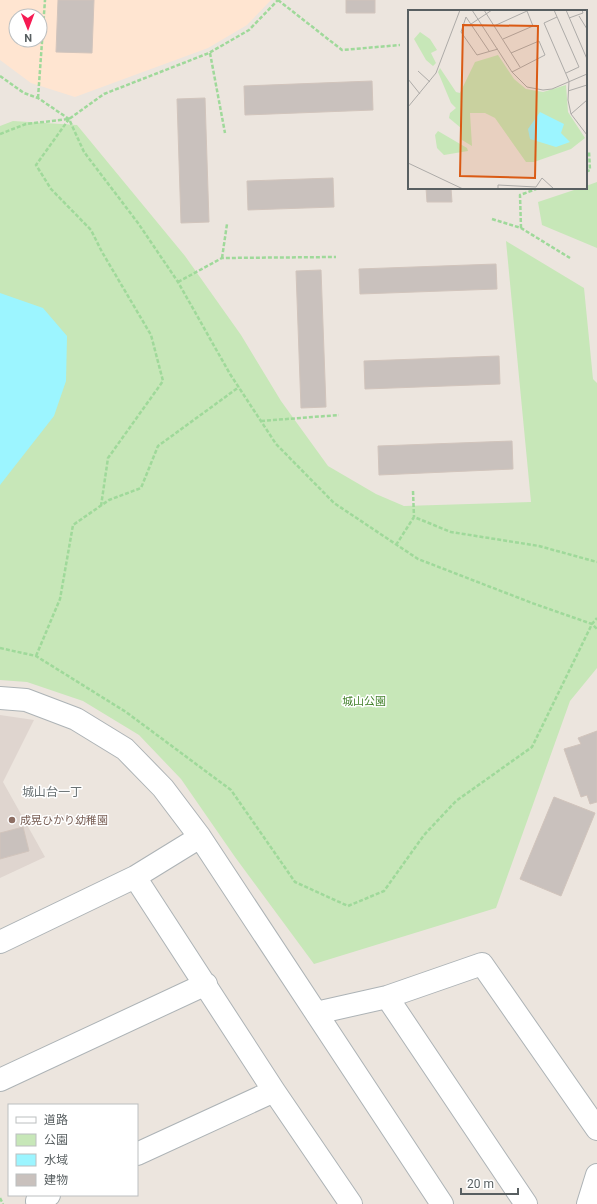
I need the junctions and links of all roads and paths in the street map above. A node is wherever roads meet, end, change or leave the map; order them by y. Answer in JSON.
{"nodes":[{"id":1,"x":45,"y":0,"type":"edge"},
{"id":2,"x":278,"y":0,"type":"edge"},
{"id":3,"x":400,"y":45,"type":"dead end"},
{"id":4,"x":210,"y":53,"type":"junction"},
{"id":5,"x":0,"y":76,"type":"edge"},
{"id":6,"x":38,"y":98,"type":"junction"},
{"id":7,"x":69,"y":119,"type":"junction"},
{"id":8,"x":225,"y":133,"type":"dead end"},
{"id":9,"x":0,"y":134,"type":"edge"},
{"id":10,"x":589,"y":152,"type":"dead end"},
{"id":11,"x":587,"y":172,"type":"edge"},
{"id":12,"x":536,"y":189,"type":"edge"},
{"id":13,"x":492,"y":219,"type":"dead end"},
{"id":14,"x":227,"y":224,"type":"dead end"},
{"id":15,"x":521,"y":228,"type":"junction"},
{"id":16,"x":336,"y":257,"type":"dead end"},
{"id":17,"x":222,"y":258,"type":"junction"},
{"id":18,"x":570,"y":258,"type":"dead end"},
{"id":19,"x":178,"y":282,"type":"junction"},
{"id":20,"x":239,"y":387,"type":"junction"},
{"id":21,"x":339,"y":415,"type":"dead end"},
{"id":22,"x":261,"y":421,"type":"junction"},
{"id":23,"x":413,"y":491,"type":"dead end"},
{"id":24,"x":101,"y":506,"type":"junction"},
{"id":25,"x":414,"y":517,"type":"junction"},
{"id":26,"x":396,"y":545,"type":"junction"},
{"id":27,"x":597,"y":562,"type":"edge"},
{"id":28,"x":597,"y":618,"type":"edge"},
{"id":29,"x":592,"y":624,"type":"junction"},
{"id":30,"x":597,"y":630,"type":"edge"},
{"id":31,"x":0,"y":648,"type":"edge"},
{"id":32,"x":36,"y":656,"type":"junction"},
{"id":33,"x":0,"y":698,"type":"edge"},
{"id":34,"x":200,"y":837,"type":"junction"},
{"id":35,"x":135,"y":877,"type":"junction"},
{"id":36,"x":0,"y":942,"type":"edge"},
{"id":37,"x":206,"y":984,"type":"junction"},
{"id":38,"x":387,"y":997,"type":"junction"},
{"id":39,"x":316,"y":1014,"type":"junction"},
{"id":40,"x":0,"y":1080,"type":"edge"},
{"id":41,"x":274,"y":1091,"type":"junction"},
{"id":42,"x":597,"y":1129,"type":"edge"},
{"id":43,"x":138,"y":1154,"type":"edge"},
{"id":44,"x":597,"y":1175,"type":"edge"},
{"id":45,"x":47,"y":1196,"type":"edge"},
{"id":46,"x":0,"y":1198,"type":"edge"},
{"id":47,"x":343,"y":1202,"type":"edge"},
{"id":48,"x":3,"y":1204,"type":"edge"},
{"id":49,"x":39,"y":1204,"type":"edge"},
{"id":50,"x":442,"y":1204,"type":"edge"},
{"id":51,"x":526,"y":1204,"type":"edge"},
{"id":52,"x":588,"y":1204,"type":"edge"}],
"edges":[{"from":1,"to":6,"type":"path"},
{"from":2,"to":3,"type":"path"},
{"from":2,"to":4,"type":"path"},
{"from":4,"to":7,"type":"path"},
{"from":4,"to":8,"type":"path"},
{"from":5,"to":6,"type":"path"},
{"from":6,"to":7,"type":"path"},
{"from":7,"to":9,"type":"path"},
{"from":7,"to":19,"type":"path"},
{"from":7,"to":24,"type":"path"},
{"from":10,"to":11,"type":"path"},
{"from":12,"to":15,"type":"path"},
{"from":13,"to":15,"type":"path"},
{"from":14,"to":17,"type":"path"},
{"from":15,"to":18,"type":"path"},
{"from":16,"to":17,"type":"path"},
{"from":17,"to":19,"type":"path"},
{"from":19,"to":20,"type":"path"},
{"from":20,"to":22,"type":"path"},
{"from":20,"to":24,"type":"path"},
{"from":21,"to":22,"type":"path"},
{"from":22,"to":26,"type":"path"},
{"from":23,"to":25,"type":"path"},
{"from":24,"to":32,"type":"path"},
{"from":25,"to":26,"type":"path"},
{"from":25,"to":27,"type":"path"},
{"from":26,"to":29,"type":"path"},
{"from":28,"to":29,"type":"path"},
{"from":29,"to":30,"type":"path"},
{"from":29,"to":32,"type":"path"},
{"from":31,"to":32,"type":"path"},
{"from":33,"to":34,"type":"street"},
{"from":34,"to":35,"type":"street"},
{"from":34,"to":39,"type":"street"},
{"from":35,"to":36,"type":"street"},
{"from":35,"to":37,"type":"street"},
{"from":37,"to":40,"type":"street"},
{"from":37,"to":41,"type":"street"},
{"from":38,"to":39,"type":"street"},
{"from":38,"to":42,"type":"street"},
{"from":38,"to":51,"type":"street"},
{"from":39,"to":50,"type":"street"},
{"from":41,"to":43,"type":"street"},
{"from":41,"to":47,"type":"street"},
{"from":44,"to":52,"type":"street"},
{"from":45,"to":49,"type":"street"},
{"from":46,"to":48,"type":"path"}]}
